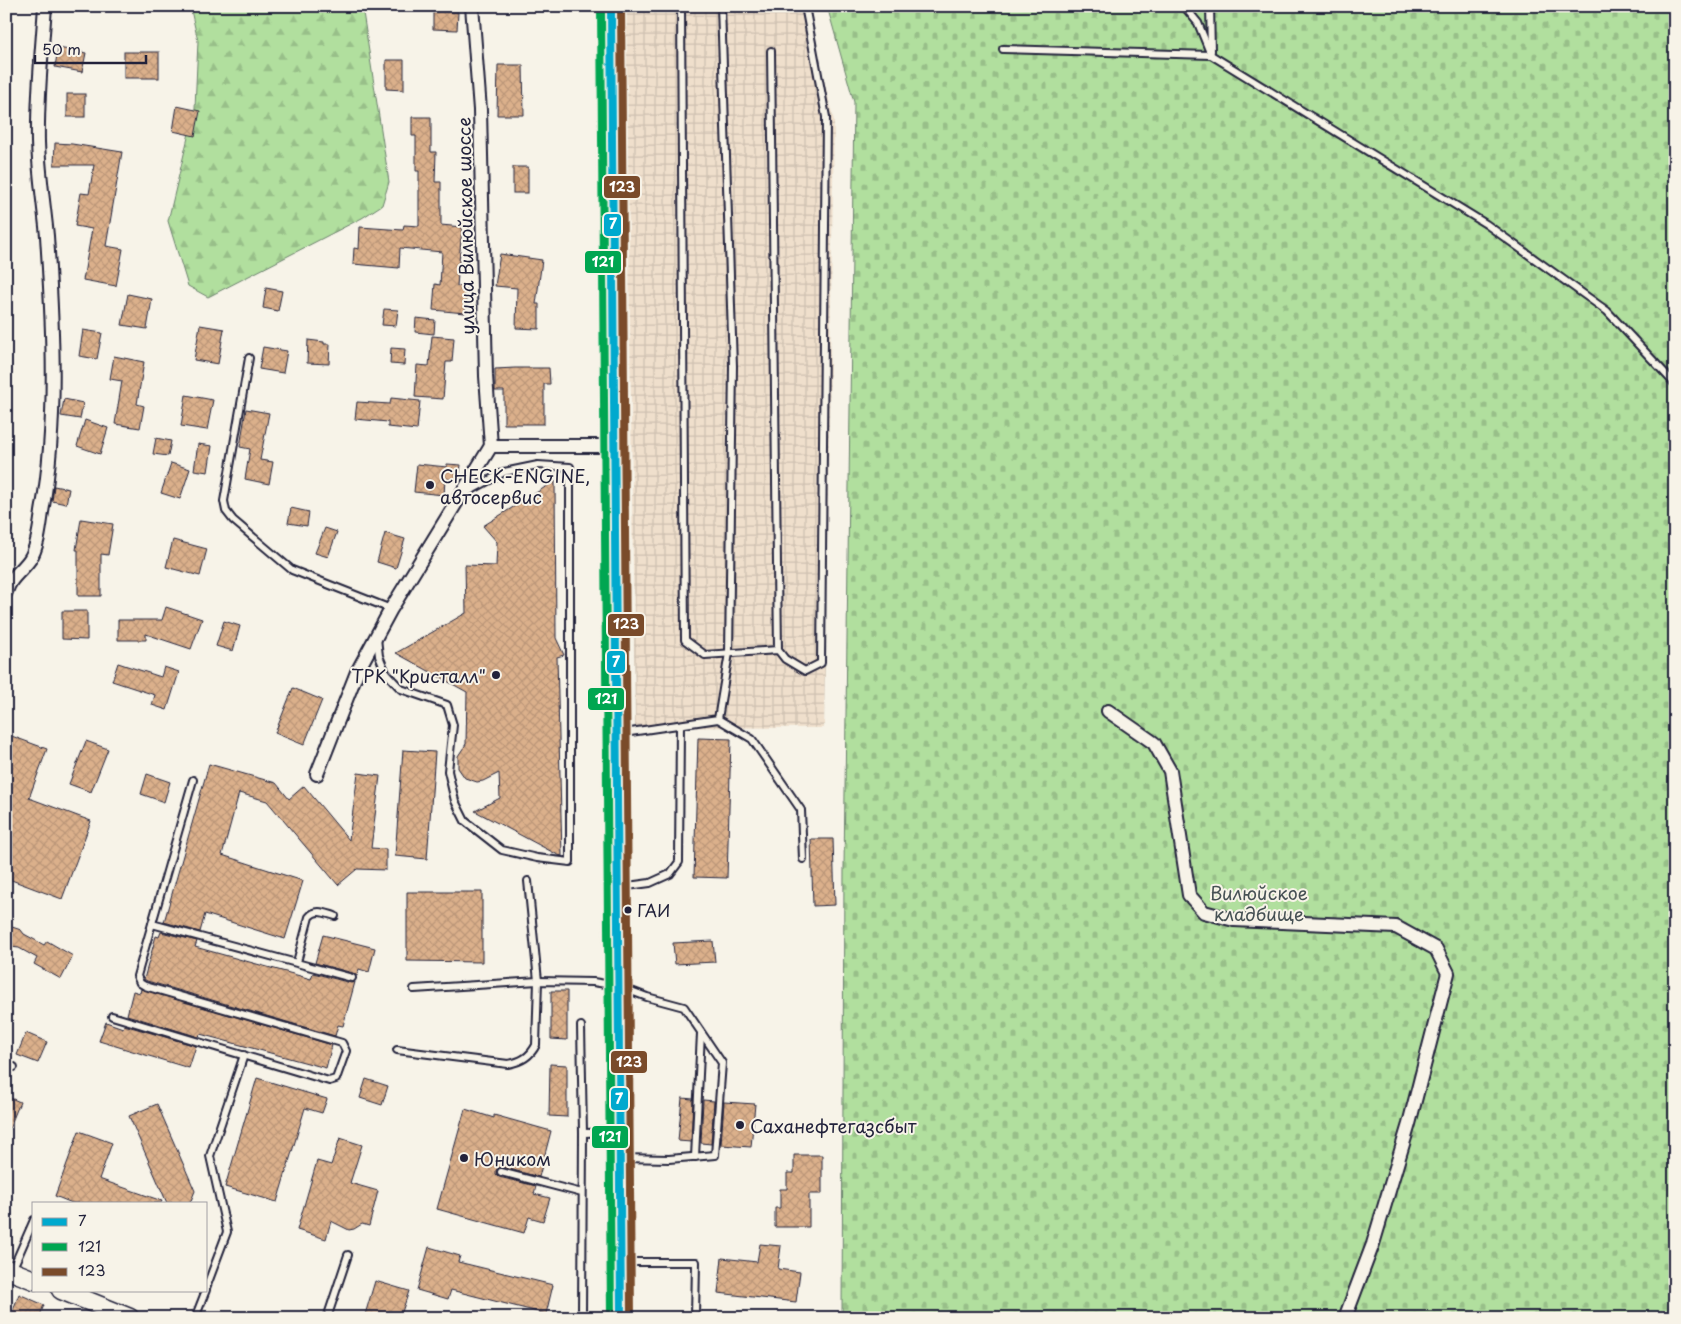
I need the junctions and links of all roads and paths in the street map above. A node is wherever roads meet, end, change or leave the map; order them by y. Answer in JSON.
{"nodes":[{"id":1,"x":45,"y":6,"type":"edge"},
{"id":2,"x":472,"y":6,"type":"edge"},
{"id":3,"x":611,"y":6,"type":"edge"},
{"id":4,"x":681,"y":6,"type":"edge"},
{"id":5,"x":722,"y":6,"type":"edge"},
{"id":6,"x":805,"y":6,"type":"edge"},
{"id":7,"x":1184,"y":6,"type":"edge"},
{"id":8,"x":1210,"y":6,"type":"edge"},
{"id":9,"x":1003,"y":49,"type":"dead end"},
{"id":10,"x":771,"y":52,"type":"dead end"},
{"id":11,"x":1211,"y":55,"type":"junction"},
{"id":12,"x":249,"y":358,"type":"dead end"},
{"id":13,"x":1675,"y":384,"type":"edge"},
{"id":14,"x":491,"y":446,"type":"junction"},
{"id":15,"x":615,"y":446,"type":"junction"},
{"id":16,"x":460,"y":497,"type":"junction"},
{"id":17,"x":6,"y":592,"type":"edge"},
{"id":18,"x":391,"y":609,"type":"junction"},
{"id":19,"x":377,"y":634,"type":"junction"},
{"id":20,"x":778,"y":650,"type":"junction"},
{"id":21,"x":730,"y":653,"type":"junction"},
{"id":22,"x":1108,"y":711,"type":"dead end"},
{"id":23,"x":718,"y":719,"type":"junction"},
{"id":24,"x":680,"y":725,"type":"junction"},
{"id":25,"x":616,"y":734,"type":"junction"},
{"id":26,"x":317,"y":774,"type":"dead end"},
{"id":27,"x":193,"y":780,"type":"dead end"},
{"id":28,"x":804,"y":859,"type":"dead end"},
{"id":29,"x":528,"y":881,"type":"dead end"},
{"id":30,"x":617,"y":887,"type":"junction"},
{"id":31,"x":335,"y":916,"type":"dead end"},
{"id":32,"x":152,"y":924,"type":"junction"},
{"id":33,"x":297,"y":962,"type":"junction"},
{"id":34,"x":352,"y":978,"type":"dead end"},
{"id":35,"x":538,"y":982,"type":"junction"},
{"id":36,"x":618,"y":986,"type":"junction"},
{"id":37,"x":414,"y":990,"type":"dead end"},
{"id":38,"x":112,"y":1016,"type":"dead end"},
{"id":39,"x":581,"y":1026,"type":"dead end"},
{"id":40,"x":702,"y":1033,"type":"junction"},
{"id":41,"x":397,"y":1050,"type":"dead end"},
{"id":42,"x":244,"y":1055,"type":"junction"},
{"id":43,"x":14,"y":1067,"type":"dead end"},
{"id":44,"x":6,"y":1068,"type":"edge"},
{"id":45,"x":619,"y":1132,"type":"junction"},
{"id":46,"x":583,"y":1133,"type":"junction"},
{"id":47,"x":695,"y":1157,"type":"junction"},
{"id":48,"x":620,"y":1158,"type":"junction"},
{"id":49,"x":502,"y":1172,"type":"dead end"},
{"id":50,"x":582,"y":1193,"type":"junction"},
{"id":51,"x":32,"y":1224,"type":"edge"},
{"id":52,"x":348,"y":1254,"type":"dead end"},
{"id":53,"x":620,"y":1262,"type":"junction"},
{"id":54,"x":9,"y":1270,"type":"edge"},
{"id":55,"x":32,"y":1279,"type":"edge"},
{"id":56,"x":208,"y":1282,"type":"edge"},
{"id":57,"x":66,"y":1292,"type":"edge"},
{"id":58,"x":204,"y":1292,"type":"edge"},
{"id":59,"x":130,"y":1318,"type":"edge"},
{"id":60,"x":195,"y":1318,"type":"edge"},
{"id":61,"x":327,"y":1318,"type":"edge"},
{"id":62,"x":582,"y":1318,"type":"edge"},
{"id":63,"x":621,"y":1318,"type":"edge"},
{"id":64,"x":695,"y":1318,"type":"edge"},
{"id":65,"x":1345,"y":1318,"type":"edge"}],
"edges":[{"from":1,"to":17,"type":"street"},
{"from":2,"to":14,"type":"street","name":"улица Вилюйское шоссе"},
{"from":3,"to":15,"type":"main road"},
{"from":4,"to":21,"type":"lane"},
{"from":5,"to":21,"type":"lane"},
{"from":6,"to":20,"type":"lane"},
{"from":7,"to":11,"type":"lane"},
{"from":8,"to":11,"type":"lane"},
{"from":9,"to":11,"type":"lane"},
{"from":10,"to":20,"type":"lane"},
{"from":11,"to":13,"type":"lane"},
{"from":12,"to":18,"type":"lane"},
{"from":14,"to":15,"type":"street"},
{"from":14,"to":16,"type":"street"},
{"from":15,"to":25,"type":"main road"},
{"from":16,"to":18,"type":"street"},
{"from":16,"to":19,"type":"lane"},
{"from":18,"to":19,"type":"street"},
{"from":19,"to":26,"type":"street"},
{"from":20,"to":21,"type":"lane"},
{"from":21,"to":23,"type":"lane"},
{"from":22,"to":65,"type":"street"},
{"from":23,"to":24,"type":"lane"},
{"from":23,"to":28,"type":"lane"},
{"from":24,"to":25,"type":"lane"},
{"from":24,"to":30,"type":"lane"},
{"from":25,"to":30,"type":"main road"},
{"from":27,"to":32,"type":"lane"},
{"from":29,"to":35,"type":"lane"},
{"from":30,"to":36,"type":"main road"},
{"from":31,"to":33,"type":"lane"},
{"from":32,"to":33,"type":"lane"},
{"from":32,"to":42,"type":"lane"},
{"from":33,"to":34,"type":"lane"},
{"from":35,"to":36,"type":"lane"},
{"from":35,"to":37,"type":"lane"},
{"from":35,"to":41,"type":"lane"},
{"from":36,"to":40,"type":"lane"},
{"from":36,"to":45,"type":"main road"},
{"from":38,"to":42,"type":"lane"},
{"from":39,"to":46,"type":"lane"},
{"from":40,"to":47,"type":"lane"},
{"from":40,"to":47,"type":"lane"},
{"from":42,"to":56,"type":"lane"},
{"from":43,"to":44,"type":"lane"},
{"from":45,"to":46,"type":"lane"},
{"from":45,"to":48,"type":"main road"},
{"from":46,"to":50,"type":"lane"},
{"from":47,"to":48,"type":"lane"},
{"from":48,"to":53,"type":"main road"},
{"from":49,"to":50,"type":"lane"},
{"from":50,"to":62,"type":"lane"},
{"from":51,"to":54,"type":"lane"},
{"from":52,"to":61,"type":"lane"},
{"from":53,"to":63,"type":"main road"},
{"from":53,"to":64,"type":"lane"},
{"from":54,"to":55,"type":"main road"},
{"from":57,"to":59,"type":"main road"},
{"from":58,"to":60,"type":"lane"}]}
